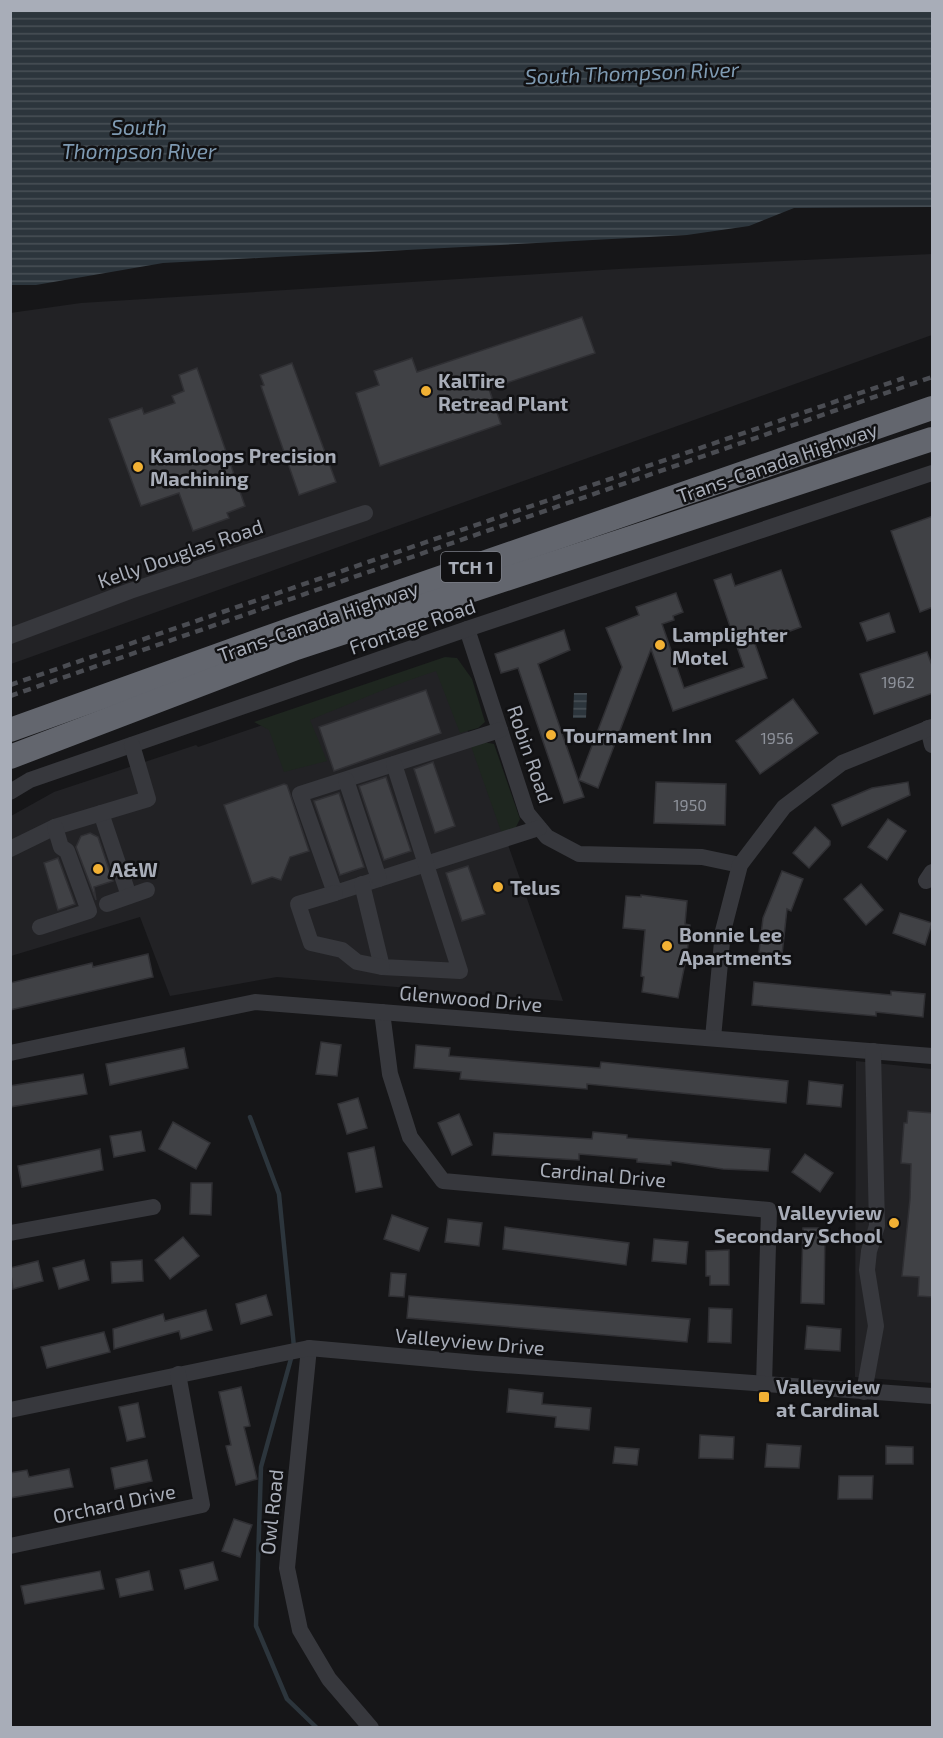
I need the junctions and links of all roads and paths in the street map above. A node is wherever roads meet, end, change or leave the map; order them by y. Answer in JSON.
{"nodes":[{"id":1,"x":933,"y":408,"type":"edge"},
{"id":2,"x":933,"y":439,"type":"edge"},
{"id":3,"x":933,"y":473,"type":"edge"},
{"id":4,"x":365,"y":513,"type":"dead end"},
{"id":5,"x":467,"y":629,"type":"junction"},
{"id":6,"x":10,"y":636,"type":"edge"},
{"id":7,"x":930,"y":727,"type":"edge"},
{"id":8,"x":10,"y":730,"type":"edge"},
{"id":9,"x":500,"y":730,"type":"junction"},
{"id":10,"x":132,"y":745,"type":"junction"},
{"id":11,"x":933,"y":745,"type":"edge"},
{"id":12,"x":10,"y":757,"type":"edge"},
{"id":13,"x":394,"y":764,"type":"junction"},
{"id":14,"x":346,"y":780,"type":"junction"},
{"id":15,"x":10,"y":792,"type":"edge"},
{"id":16,"x":101,"y":813,"type":"junction"},
{"id":17,"x":55,"y":827,"type":"junction"},
{"id":18,"x":539,"y":828,"type":"junction"},
{"id":19,"x":10,"y":849,"type":"edge"},
{"id":20,"x":427,"y":863,"type":"junction"},
{"id":21,"x":740,"y":865,"type":"junction"},
{"id":22,"x":379,"y":879,"type":"junction"},
{"id":23,"x":362,"y":884,"type":"junction"},
{"id":24,"x":147,"y":890,"type":"dead end"},
{"id":25,"x":335,"y":893,"type":"junction"},
{"id":26,"x":129,"y":896,"type":"junction"},
{"id":27,"x":107,"y":904,"type":"dead end"},
{"id":28,"x":40,"y":927,"type":"dead end"},
{"id":29,"x":382,"y":966,"type":"junction"},
{"id":30,"x":382,"y":1012,"type":"junction"},
{"id":31,"x":712,"y":1038,"type":"junction"},
{"id":32,"x":873,"y":1051,"type":"junction"},
{"id":33,"x":10,"y":1053,"type":"edge"},
{"id":34,"x":933,"y":1056,"type":"edge"},
{"id":35,"x":153,"y":1207,"type":"dead end"},
{"id":36,"x":10,"y":1233,"type":"edge"},
{"id":37,"x":309,"y":1348,"type":"junction"},
{"id":38,"x":178,"y":1374,"type":"junction"},
{"id":39,"x":764,"y":1385,"type":"junction"},
{"id":40,"x":864,"y":1392,"type":"junction"},
{"id":41,"x":933,"y":1396,"type":"edge"},
{"id":42,"x":10,"y":1410,"type":"edge"},
{"id":43,"x":10,"y":1546,"type":"edge"},
{"id":44,"x":371,"y":1728,"type":"edge"}],
"edges":[{"from":1,"to":8,"type":"highway","name":"Trans-Canada Highway","number":"TCH 1"},
{"from":2,"to":12,"type":"highway","name":"Trans-Canada Highway","number":"TCH 1"},
{"from":3,"to":5,"type":"street","name":"Frontage Road"},
{"from":4,"to":6,"type":"street","name":"Kelly Douglas Road"},
{"from":5,"to":9,"type":"street","name":"Robin Road"},
{"from":5,"to":10,"type":"street","name":"Frontage Road"},
{"from":7,"to":11,"type":"street"},
{"from":7,"to":21,"type":"street"},
{"from":9,"to":13,"type":"street"},
{"from":9,"to":18,"type":"street","name":"Robin Road"},
{"from":10,"to":15,"type":"street","name":"Frontage Road"},
{"from":10,"to":16,"type":"street"},
{"from":13,"to":14,"type":"street"},
{"from":13,"to":20,"type":"street"},
{"from":14,"to":22,"type":"street"},
{"from":14,"to":25,"type":"street"},
{"from":16,"to":17,"type":"street"},
{"from":16,"to":26,"type":"street"},
{"from":17,"to":19,"type":"street"},
{"from":17,"to":28,"type":"street"},
{"from":18,"to":20,"type":"street"},
{"from":18,"to":21,"type":"street","name":"Robin Road"},
{"from":20,"to":22,"type":"street"},
{"from":20,"to":29,"type":"street"},
{"from":21,"to":31,"type":"street"},
{"from":22,"to":23,"type":"street"},
{"from":23,"to":25,"type":"street"},
{"from":23,"to":29,"type":"street"},
{"from":24,"to":26,"type":"street"},
{"from":25,"to":29,"type":"street"},
{"from":26,"to":27,"type":"street"},
{"from":30,"to":31,"type":"street","name":"Glenwood Drive"},
{"from":30,"to":33,"type":"street","name":"Glenwood Drive"},
{"from":30,"to":39,"type":"street","name":"Cardinal Drive"},
{"from":31,"to":32,"type":"street","name":"Glenwood Drive"},
{"from":32,"to":34,"type":"street","name":"Glenwood Drive"},
{"from":32,"to":40,"type":"street"},
{"from":35,"to":36,"type":"street"},
{"from":37,"to":38,"type":"street","name":"Valleyview Drive"},
{"from":37,"to":39,"type":"street","name":"Valleyview Drive"},
{"from":37,"to":44,"type":"street","name":"Owl Road"},
{"from":38,"to":42,"type":"street","name":"Valleyview Drive"},
{"from":38,"to":43,"type":"street","name":"Orchard Drive"},
{"from":39,"to":40,"type":"street","name":"Valleyview Drive"},
{"from":40,"to":41,"type":"street","name":"Valleyview Drive"}]}
